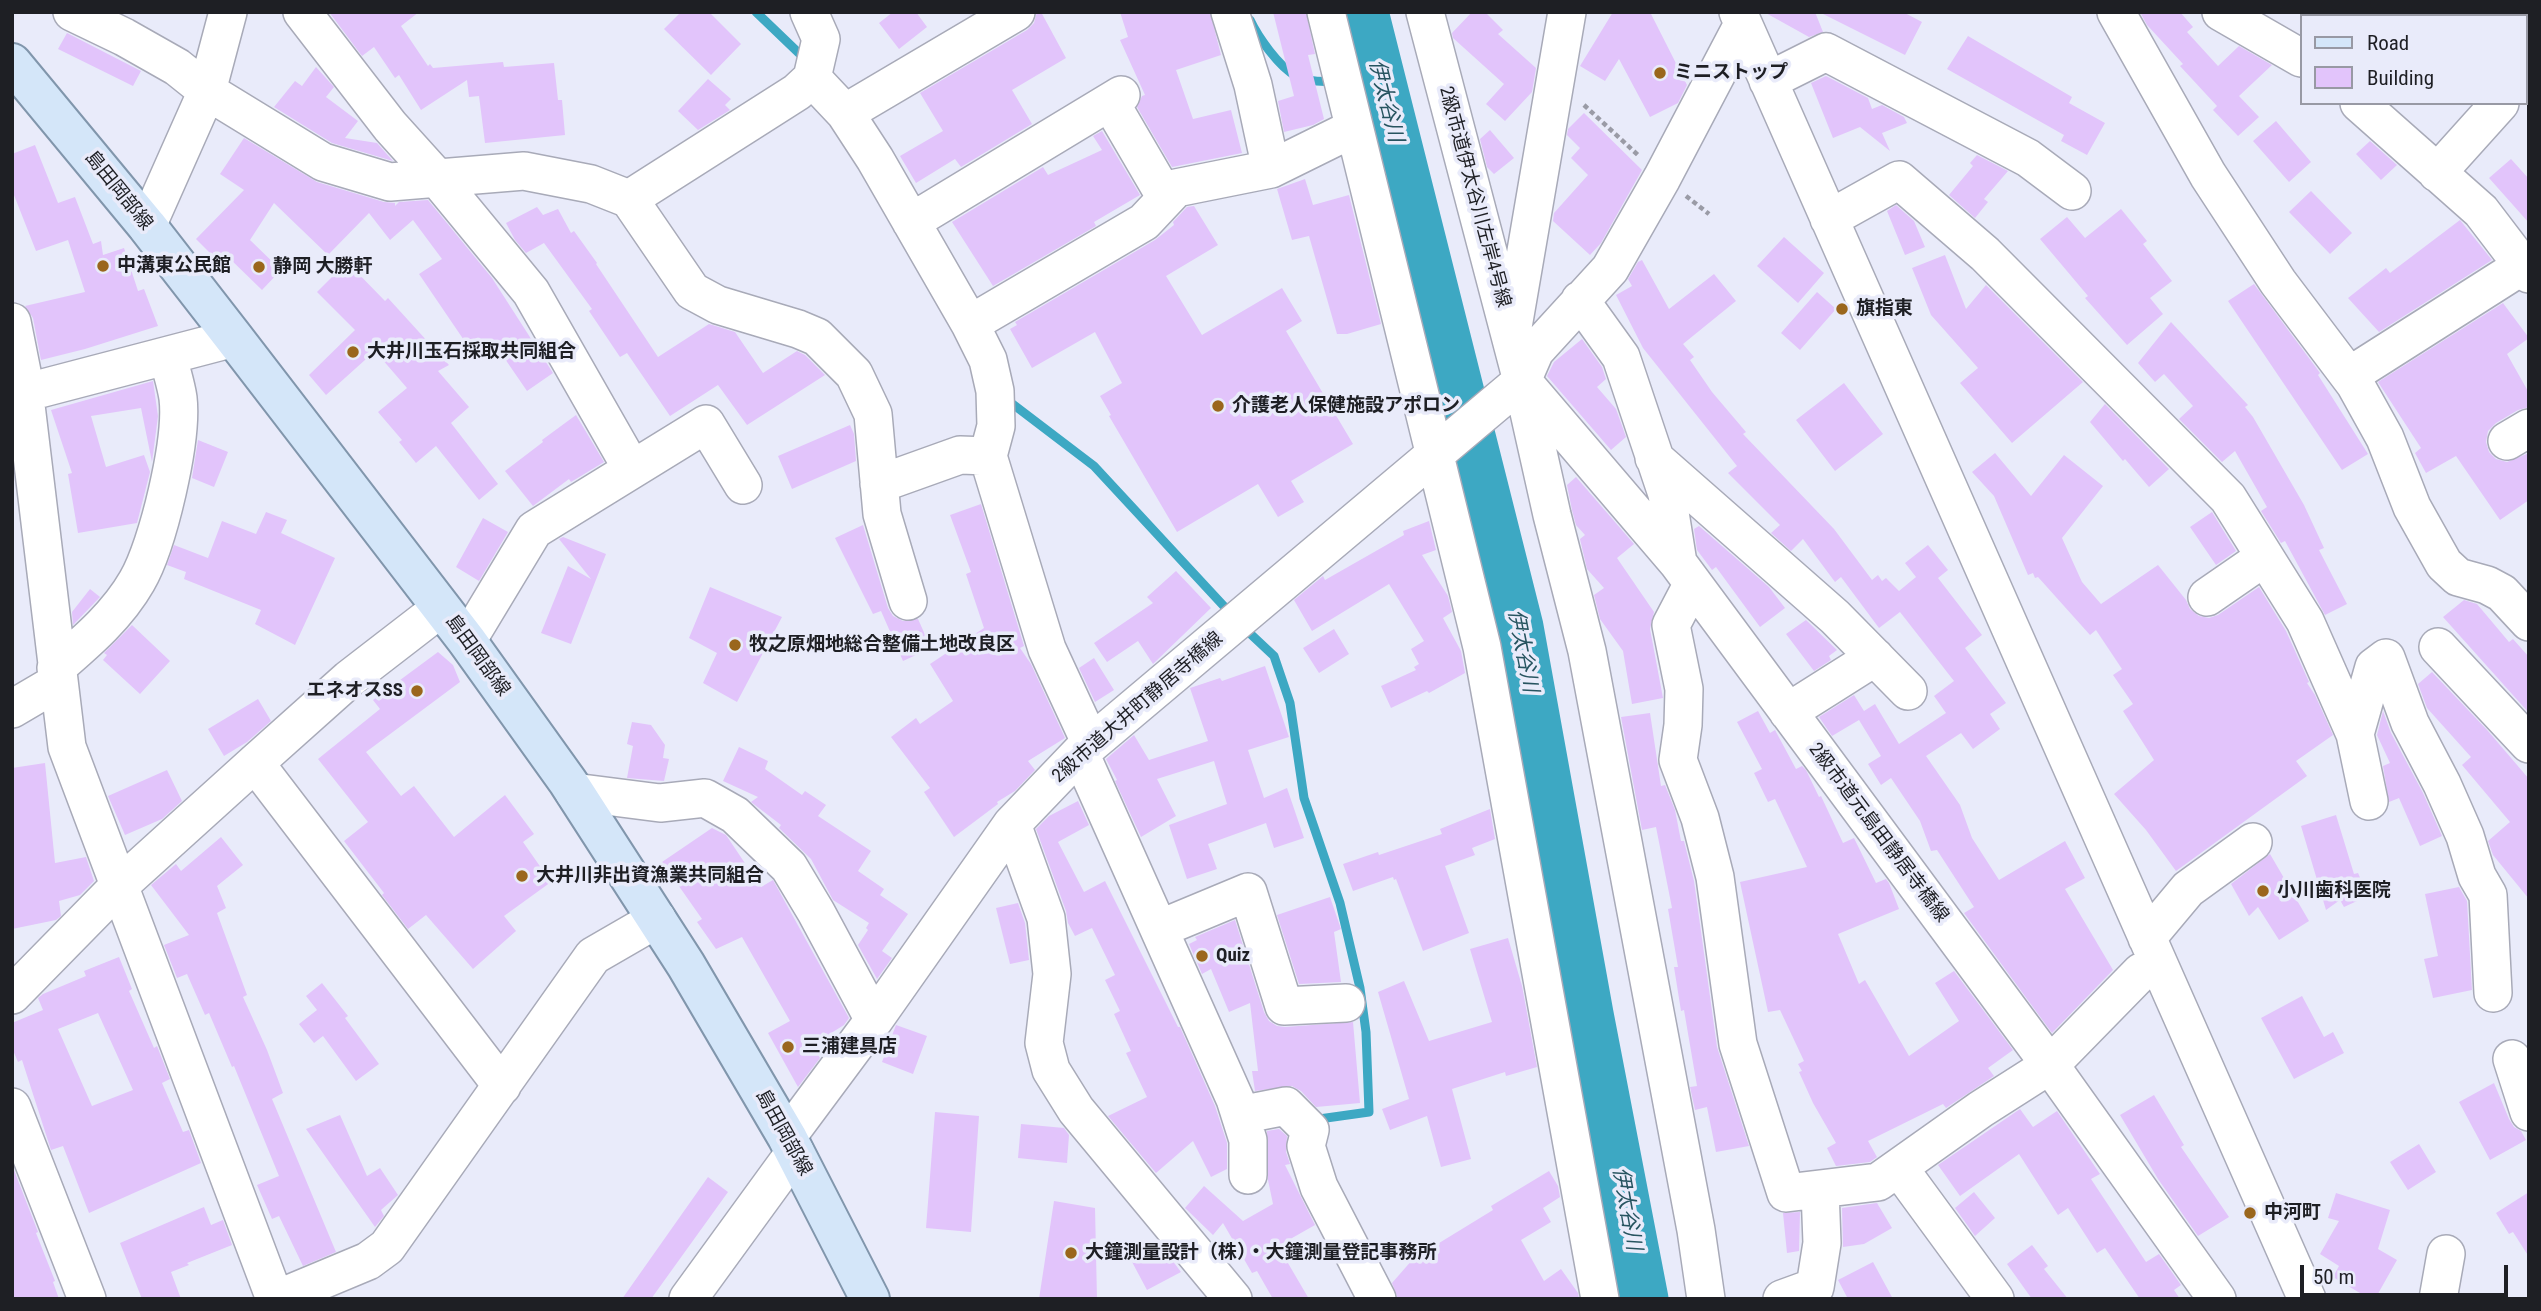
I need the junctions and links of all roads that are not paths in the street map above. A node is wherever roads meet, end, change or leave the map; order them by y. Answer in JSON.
{"nodes":[{"id":1,"x":72,"y":12,"type":"edge"},
{"id":2,"x":228,"y":12,"type":"edge"},
{"id":3,"x":302,"y":12,"type":"edge"},
{"id":4,"x":809,"y":12,"type":"edge"},
{"id":5,"x":1016,"y":12,"type":"edge"},
{"id":6,"x":1230,"y":12,"type":"edge"},
{"id":7,"x":1326,"y":12,"type":"edge"},
{"id":8,"x":1425,"y":12,"type":"edge"},
{"id":9,"x":1567,"y":12,"type":"edge"},
{"id":10,"x":2116,"y":12,"type":"edge"},
{"id":11,"x":2221,"y":12,"type":"edge"},
{"id":12,"x":1741,"y":18,"type":"edge"},
{"id":13,"x":2300,"y":57,"type":"edge"},
{"id":14,"x":12,"y":63,"type":"edge"},
{"id":15,"x":812,"y":78,"type":"junction"},
{"id":16,"x":1768,"y":80,"type":"junction"},
{"id":17,"x":207,"y":91,"type":"junction"},
{"id":18,"x":2361,"y":105,"type":"edge"},
{"id":19,"x":2498,"y":105,"type":"edge"},
{"id":20,"x":845,"y":113,"type":"junction"},
{"id":21,"x":1354,"y":128,"type":"junction"},
{"id":22,"x":1271,"y":169,"type":"junction"},
{"id":23,"x":2437,"y":173,"type":"junction"},
{"id":24,"x":437,"y":178,"type":"junction"},
{"id":25,"x":2072,"y":191,"type":"dead end"},
{"id":26,"x":1166,"y":198,"type":"junction"},
{"id":27,"x":629,"y":199,"type":"junction"},
{"id":28,"x":1829,"y":219,"type":"junction"},
{"id":29,"x":911,"y":222,"type":"junction"},
{"id":30,"x":147,"y":226,"type":"junction"},
{"id":31,"x":2526,"y":270,"type":"edge"},
{"id":32,"x":1580,"y":300,"type":"junction"},
{"id":33,"x":12,"y":322,"type":"edge"},
{"id":34,"x":970,"y":324,"type":"junction"},
{"id":35,"x":234,"y":338,"type":"junction"},
{"id":36,"x":1511,"y":339,"type":"junction"},
{"id":37,"x":168,"y":356,"type":"junction"},
{"id":38,"x":2349,"y":376,"type":"junction"},
{"id":39,"x":19,"y":380,"type":"edge"},
{"id":40,"x":1518,"y":385,"type":"junction"},
{"id":41,"x":1439,"y":452,"type":"junction"},
{"id":42,"x":988,"y":456,"type":"junction"},
{"id":43,"x":1654,"y":458,"type":"junction"},
{"id":44,"x":632,"y":470,"type":"junction"},
{"id":45,"x":879,"y":484,"type":"junction"},
{"id":46,"x":743,"y":485,"type":"dead end"},
{"id":47,"x":2265,"y":557,"type":"junction"},
{"id":48,"x":1686,"y":573,"type":"junction"},
{"id":49,"x":2207,"y":597,"type":"dead end"},
{"id":50,"x":908,"y":601,"type":"dead end"},
{"id":51,"x":441,"y":608,"type":"junction"},
{"id":52,"x":2529,"y":622,"type":"edge"},
{"id":53,"x":467,"y":641,"type":"junction"},
{"id":54,"x":2438,"y":647,"type":"dead end"},
{"id":55,"x":1875,"y":657,"type":"junction"},
{"id":56,"x":57,"y":675,"type":"junction"},
{"id":57,"x":1908,"y":691,"type":"dead end"},
{"id":58,"x":12,"y":709,"type":"edge"},
{"id":59,"x":1788,"y":712,"type":"junction"},
{"id":60,"x":2355,"y":734,"type":"junction"},
{"id":61,"x":2529,"y":744,"type":"edge"},
{"id":62,"x":1086,"y":748,"type":"junction"},
{"id":63,"x":255,"y":763,"type":"junction"},
{"id":64,"x":574,"y":792,"type":"junction"},
{"id":65,"x":2369,"y":801,"type":"dead end"},
{"id":66,"x":1012,"y":824,"type":"junction"},
{"id":67,"x":2253,"y":842,"type":"dead end"},
{"id":68,"x":119,"y":886,"type":"junction"},
{"id":69,"x":657,"y":919,"type":"junction"},
{"id":70,"x":1159,"y":929,"type":"junction"},
{"id":71,"x":2144,"y":955,"type":"junction"},
{"id":72,"x":2493,"y":993,"type":"dead end"},
{"id":73,"x":12,"y":995,"type":"edge"},
{"id":74,"x":1346,"y":1003,"type":"dead end"},
{"id":75,"x":874,"y":1020,"type":"junction"},
{"id":76,"x":2512,"y":1059,"type":"dead end"},
{"id":77,"x":2050,"y":1065,"type":"junction"},
{"id":78,"x":502,"y":1086,"type":"junction"},
{"id":79,"x":12,"y":1107,"type":"edge"},
{"id":80,"x":2529,"y":1112,"type":"edge"},
{"id":81,"x":1240,"y":1115,"type":"junction"},
{"id":82,"x":791,"y":1144,"type":"junction"},
{"id":83,"x":1899,"y":1168,"type":"junction"},
{"id":84,"x":1248,"y":1175,"type":"dead end"},
{"id":85,"x":1820,"y":1189,"type":"junction"},
{"id":86,"x":2446,"y":1254,"type":"dead end"},
{"id":87,"x":87,"y":1299,"type":"edge"},
{"id":88,"x":276,"y":1299,"type":"edge"},
{"id":89,"x":688,"y":1299,"type":"edge"},
{"id":90,"x":870,"y":1299,"type":"edge"},
{"id":91,"x":1233,"y":1299,"type":"edge"},
{"id":92,"x":1377,"y":1299,"type":"edge"},
{"id":93,"x":1600,"y":1299,"type":"edge"},
{"id":94,"x":1706,"y":1299,"type":"edge"},
{"id":95,"x":1782,"y":1299,"type":"edge"},
{"id":96,"x":1995,"y":1299,"type":"edge"},
{"id":97,"x":2217,"y":1299,"type":"edge"},
{"id":98,"x":2307,"y":1299,"type":"edge"},
{"id":99,"x":2438,"y":1299,"type":"edge"}],
"edges":[{"from":1,"to":17,"type":"street"},
{"from":2,"to":17,"type":"street"},
{"from":3,"to":24,"type":"street"},
{"from":4,"to":15,"type":"street"},
{"from":5,"to":20,"type":"street"},
{"from":6,"to":22,"type":"street"},
{"from":7,"to":21,"type":"street"},
{"from":8,"to":36,"type":"street","name":"2級市道伊太谷川左岸4号線"},
{"from":9,"to":36,"type":"street"},
{"from":10,"to":38,"type":"street"},
{"from":11,"to":13,"type":"street"},
{"from":12,"to":16,"type":"street"},
{"from":12,"to":32,"type":"street"},
{"from":14,"to":30,"type":"main road","name":"島田岡部線"},
{"from":15,"to":20,"type":"street"},
{"from":15,"to":27,"type":"street"},
{"from":16,"to":25,"type":"street"},
{"from":16,"to":28,"type":"street"},
{"from":17,"to":24,"type":"street"},
{"from":17,"to":30,"type":"street"},
{"from":18,"to":23,"type":"street"},
{"from":19,"to":23,"type":"street"},
{"from":20,"to":29,"type":"street"},
{"from":21,"to":22,"type":"street"},
{"from":21,"to":41,"type":"street"},
{"from":22,"to":26,"type":"street"},
{"from":23,"to":31,"type":"street"},
{"from":24,"to":27,"type":"street"},
{"from":24,"to":44,"type":"street"},
{"from":26,"to":29,"type":"street"},
{"from":26,"to":34,"type":"street"},
{"from":27,"to":45,"type":"street"},
{"from":28,"to":47,"type":"street"},
{"from":28,"to":71,"type":"street"},
{"from":29,"to":34,"type":"street"},
{"from":30,"to":35,"type":"main road","name":"島田岡部線"},
{"from":31,"to":38,"type":"street"},
{"from":32,"to":40,"type":"street"},
{"from":32,"to":43,"type":"street"},
{"from":33,"to":39,"type":"street"},
{"from":34,"to":42,"type":"street"},
{"from":35,"to":37,"type":"street"},
{"from":35,"to":51,"type":"main road","name":"島田岡部線"},
{"from":36,"to":40,"type":"street","name":"2級市道伊太谷川左岸4号線"},
{"from":37,"to":39,"type":"street"},
{"from":37,"to":56,"type":"street"},
{"from":38,"to":52,"type":"street"},
{"from":39,"to":56,"type":"street"},
{"from":40,"to":41,"type":"street","name":"2級市道大井町静居寺橋線"},
{"from":40,"to":48,"type":"street","name":"2級市道元島田静居寺橋線"},
{"from":40,"to":94,"type":"street","name":"2級市道伊太谷川左岸4号線"},
{"from":41,"to":62,"type":"street","name":"2級市道大井町静居寺橋線"},
{"from":41,"to":93,"type":"street"},
{"from":42,"to":45,"type":"street"},
{"from":42,"to":62,"type":"street"},
{"from":43,"to":48,"type":"street"},
{"from":43,"to":55,"type":"street"},
{"from":44,"to":46,"type":"street"},
{"from":44,"to":53,"type":"street"},
{"from":45,"to":50,"type":"street"},
{"from":47,"to":49,"type":"street"},
{"from":47,"to":60,"type":"street"},
{"from":48,"to":59,"type":"street","name":"2級市道元島田静居寺橋線"},
{"from":48,"to":85,"type":"street"},
{"from":51,"to":53,"type":"main road","name":"島田岡部線"},
{"from":51,"to":63,"type":"street"},
{"from":53,"to":64,"type":"main road","name":"島田岡部線"},
{"from":54,"to":61,"type":"street"},
{"from":55,"to":57,"type":"street"},
{"from":55,"to":59,"type":"street"},
{"from":56,"to":58,"type":"street"},
{"from":56,"to":68,"type":"street"},
{"from":59,"to":77,"type":"street","name":"2級市道元島田静居寺橋線"},
{"from":60,"to":65,"type":"street"},
{"from":60,"to":72,"type":"street"},
{"from":62,"to":66,"type":"street","name":"2級市道大井町静居寺橋線"},
{"from":62,"to":70,"type":"street"},
{"from":63,"to":68,"type":"street"},
{"from":63,"to":78,"type":"street"},
{"from":64,"to":69,"type":"main road","name":"島田岡部線"},
{"from":64,"to":75,"type":"street"},
{"from":66,"to":75,"type":"street","name":"2級市道大井町静居寺橋線"},
{"from":66,"to":91,"type":"street"},
{"from":67,"to":71,"type":"street"},
{"from":68,"to":73,"type":"street"},
{"from":68,"to":88,"type":"street"},
{"from":69,"to":78,"type":"street"},
{"from":69,"to":82,"type":"main road","name":"島田岡部線"},
{"from":70,"to":74,"type":"street"},
{"from":70,"to":81,"type":"street"},
{"from":71,"to":77,"type":"street"},
{"from":71,"to":98,"type":"street"},
{"from":75,"to":82,"type":"street","name":"2級市道大井町静居寺橋線"},
{"from":76,"to":80,"type":"street"},
{"from":77,"to":83,"type":"street"},
{"from":77,"to":97,"type":"street","name":"2級市道元島田静居寺橋線"},
{"from":78,"to":88,"type":"street"},
{"from":79,"to":87,"type":"street"},
{"from":81,"to":84,"type":"street"},
{"from":81,"to":92,"type":"street"},
{"from":82,"to":89,"type":"street","name":"2級市道大井町静居寺橋線"},
{"from":82,"to":90,"type":"main road","name":"島田岡部線"},
{"from":83,"to":85,"type":"street"},
{"from":83,"to":96,"type":"street"},
{"from":85,"to":95,"type":"street"},
{"from":86,"to":99,"type":"street"}]}
